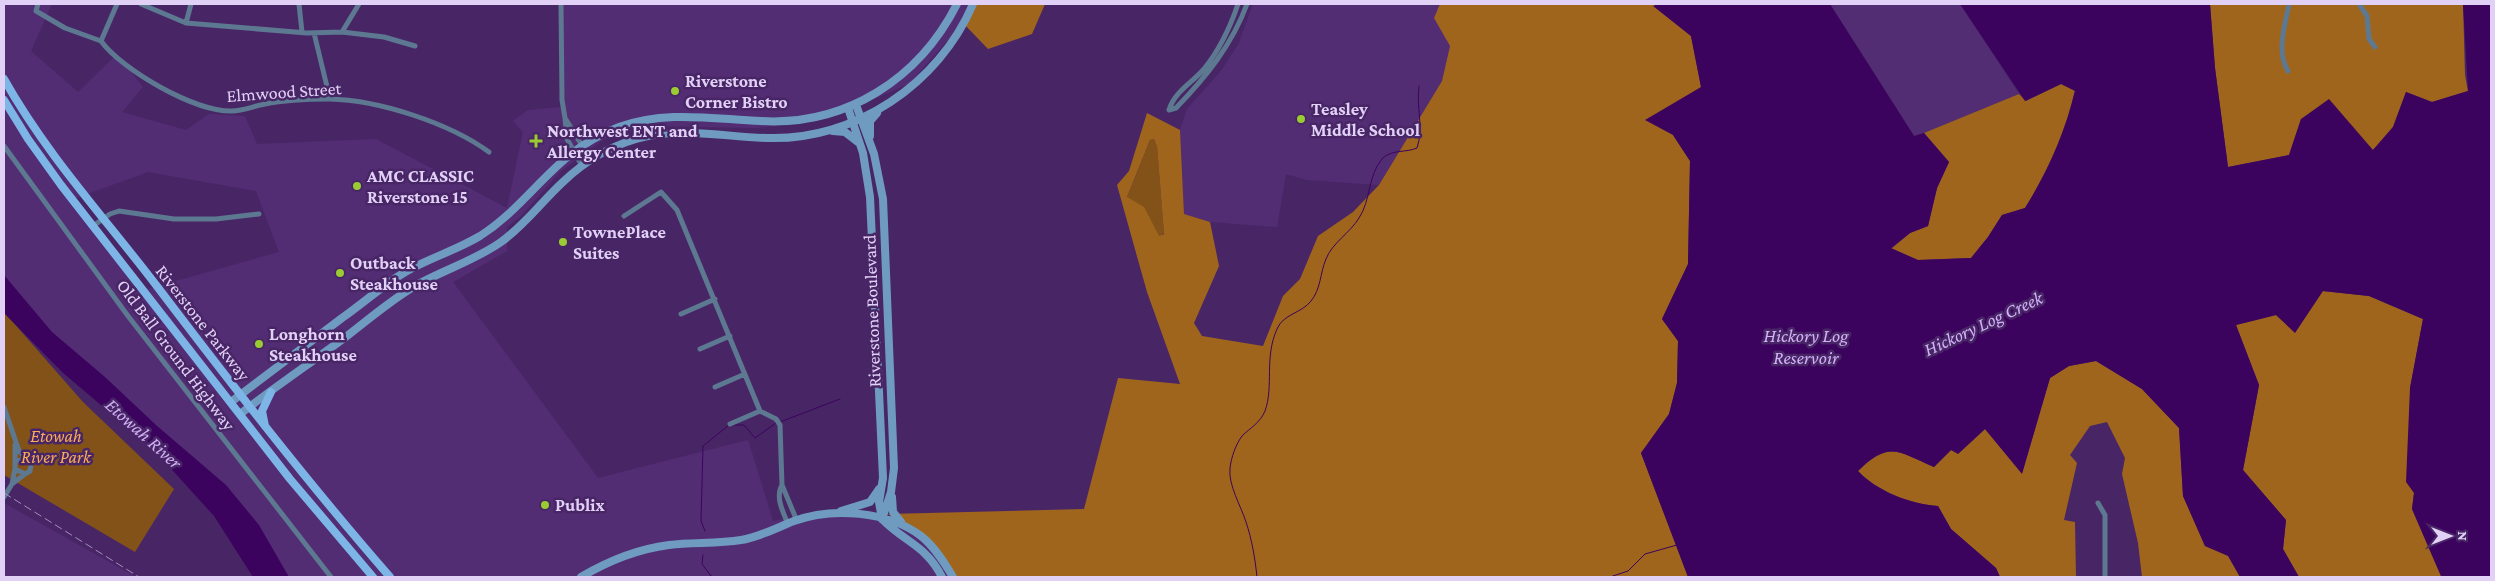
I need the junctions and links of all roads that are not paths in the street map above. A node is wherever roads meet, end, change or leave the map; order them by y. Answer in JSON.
{"nodes":[{"id":1,"x":38,"y":4,"type":"edge"},
{"id":2,"x":117,"y":4,"type":"edge"},
{"id":3,"x":141,"y":4,"type":"edge"},
{"id":4,"x":191,"y":4,"type":"edge"},
{"id":5,"x":299,"y":4,"type":"edge"},
{"id":6,"x":359,"y":4,"type":"edge"},
{"id":7,"x":560,"y":4,"type":"edge"},
{"id":8,"x":957,"y":4,"type":"edge"},
{"id":9,"x":973,"y":4,"type":"edge"},
{"id":10,"x":1238,"y":4,"type":"edge"},
{"id":11,"x":1247,"y":4,"type":"edge"},
{"id":12,"x":2289,"y":4,"type":"edge"},
{"id":13,"x":2359,"y":4,"type":"edge"},
{"id":14,"x":186,"y":23,"type":"junction"},
{"id":15,"x":302,"y":32,"type":"junction"},
{"id":16,"x":342,"y":32,"type":"junction"},
{"id":17,"x":314,"y":33,"type":"junction"},
{"id":18,"x":101,"y":41,"type":"junction"},
{"id":19,"x":415,"y":46,"type":"dead end"},
{"id":20,"x":2375,"y":47,"type":"dead end"},
{"id":21,"x":2288,"y":71,"type":"dead end"},
{"id":22,"x":4,"y":79,"type":"edge"},
{"id":23,"x":330,"y":99,"type":"junction"},
{"id":24,"x":4,"y":100,"type":"edge"},
{"id":25,"x":852,"y":106,"type":"junction"},
{"id":26,"x":882,"y":107,"type":"junction"},
{"id":27,"x":565,"y":118,"type":"junction"},
{"id":28,"x":860,"y":118,"type":"junction"},
{"id":29,"x":852,"y":122,"type":"junction"},
{"id":30,"x":826,"y":130,"type":"junction"},
{"id":31,"x":860,"y":144,"type":"junction"},
{"id":32,"x":4,"y":146,"type":"edge"},
{"id":33,"x":581,"y":146,"type":"junction"},
{"id":34,"x":872,"y":148,"type":"junction"},
{"id":35,"x":573,"y":151,"type":"junction"},
{"id":36,"x":489,"y":152,"type":"dead end"},
{"id":37,"x":590,"y":160,"type":"junction"},
{"id":38,"x":582,"y":166,"type":"junction"},
{"id":39,"x":259,"y":214,"type":"dead end"},
{"id":40,"x":624,"y":216,"type":"dead end"},
{"id":41,"x":103,"y":219,"type":"junction"},
{"id":42,"x":94,"y":226,"type":"junction"},
{"id":43,"x":715,"y":299,"type":"junction"},
{"id":44,"x":680,"y":314,"type":"dead end"},
{"id":45,"x":730,"y":336,"type":"junction"},
{"id":46,"x":700,"y":349,"type":"dead end"},
{"id":47,"x":745,"y":374,"type":"junction"},
{"id":48,"x":715,"y":387,"type":"dead end"},
{"id":49,"x":270,"y":392,"type":"junction"},
{"id":50,"x":240,"y":395,"type":"junction"},
{"id":51,"x":231,"y":402,"type":"junction"},
{"id":52,"x":4,"y":407,"type":"edge"},
{"id":53,"x":249,"y":407,"type":"junction"},
{"id":54,"x":760,"y":411,"type":"junction"},
{"id":55,"x":240,"y":414,"type":"junction"},
{"id":56,"x":730,"y":424,"type":"dead end"},
{"id":57,"x":266,"y":428,"type":"junction"},
{"id":58,"x":14,"y":439,"type":"junction"},
{"id":59,"x":26,"y":458,"type":"junction"},
{"id":60,"x":15,"y":462,"type":"junction"},
{"id":61,"x":15,"y":469,"type":"junction"},
{"id":62,"x":25,"y":474,"type":"junction"},
{"id":63,"x":882,"y":482,"type":"junction"},
{"id":64,"x":12,"y":484,"type":"junction"},
{"id":65,"x":782,"y":485,"type":"junction"},
{"id":66,"x":892,"y":486,"type":"junction"},
{"id":67,"x":4,"y":497,"type":"edge"},
{"id":68,"x":2098,"y":503,"type":"dead end"},
{"id":69,"x":834,"y":512,"type":"junction"},
{"id":70,"x":882,"y":519,"type":"junction"},
{"id":71,"x":797,"y":520,"type":"junction"},
{"id":72,"x":788,"y":524,"type":"junction"},
{"id":73,"x":905,"y":525,"type":"junction"},
{"id":74,"x":331,"y":577,"type":"edge"},
{"id":75,"x":373,"y":577,"type":"edge"},
{"id":76,"x":390,"y":577,"type":"edge"},
{"id":77,"x":581,"y":577,"type":"edge"},
{"id":78,"x":942,"y":577,"type":"edge"},
{"id":79,"x":953,"y":577,"type":"edge"},
{"id":80,"x":2105,"y":577,"type":"edge"}],
"edges":[{"from":1,"to":18,"type":"street"},
{"from":2,"to":18,"type":"street"},
{"from":3,"to":14,"type":"street"},
{"from":4,"to":14,"type":"street"},
{"from":5,"to":15,"type":"street"},
{"from":6,"to":16,"type":"street"},
{"from":7,"to":27,"type":"street"},
{"from":8,"to":25,"type":"street"},
{"from":9,"to":26,"type":"street"},
{"from":10,"to":11,"type":"street"},
{"from":12,"to":21,"type":"street"},
{"from":13,"to":20,"type":"street"},
{"from":14,"to":15,"type":"street"},
{"from":15,"to":17,"type":"street"},
{"from":16,"to":17,"type":"street"},
{"from":16,"to":19,"type":"street"},
{"from":17,"to":23,"type":"street"},
{"from":18,"to":23,"type":"street","name":"Elmwood Street"},
{"from":22,"to":41,"type":"main road","name":"Riverstone Parkway"},
{"from":23,"to":36,"type":"street","name":"Elmwood Street"},
{"from":24,"to":42,"type":"main road","name":"Riverstone Parkway"},
{"from":25,"to":28,"type":"street","name":"Riverstone Boulevard"},
{"from":25,"to":29,"type":"street","name":"Riverstone Boulevard"},
{"from":25,"to":33,"type":"street"},
{"from":26,"to":28,"type":"street"},
{"from":26,"to":34,"type":"street"},
{"from":27,"to":33,"type":"street"},
{"from":27,"to":35,"type":"street"},
{"from":28,"to":29,"type":"street"},
{"from":28,"to":34,"type":"street","name":"Riverstone Boulevard"},
{"from":29,"to":30,"type":"street"},
{"from":29,"to":31,"type":"street","name":"Riverstone Boulevard"},
{"from":30,"to":31,"type":"street"},
{"from":30,"to":37,"type":"street"},
{"from":31,"to":63,"type":"street","name":"Riverstone Boulevard"},
{"from":32,"to":74,"type":"street","name":"Old Ball Ground Highway"},
{"from":33,"to":35,"type":"street"},
{"from":33,"to":37,"type":"street"},
{"from":34,"to":66,"type":"street","name":"Riverstone Boulevard"},
{"from":35,"to":38,"type":"street"},
{"from":35,"to":50,"type":"street"},
{"from":37,"to":38,"type":"street"},
{"from":38,"to":49,"type":"street"},
{"from":39,"to":41,"type":"street"},
{"from":40,"to":43,"type":"street"},
{"from":41,"to":42,"type":"street"},
{"from":41,"to":50,"type":"main road","name":"Riverstone Parkway"},
{"from":42,"to":51,"type":"main road","name":"Riverstone Parkway"},
{"from":43,"to":44,"type":"street"},
{"from":43,"to":45,"type":"street"},
{"from":45,"to":46,"type":"street"},
{"from":45,"to":47,"type":"street"},
{"from":47,"to":48,"type":"street"},
{"from":47,"to":54,"type":"street"},
{"from":49,"to":53,"type":"street"},
{"from":49,"to":57,"type":"main road"},
{"from":50,"to":51,"type":"street"},
{"from":50,"to":53,"type":"main road","name":"Riverstone Parkway"},
{"from":51,"to":55,"type":"main road","name":"Riverstone Parkway"},
{"from":52,"to":58,"type":"street"},
{"from":53,"to":55,"type":"street"},
{"from":53,"to":57,"type":"main road","name":"Riverstone Parkway"},
{"from":54,"to":56,"type":"street"},
{"from":54,"to":65,"type":"street"},
{"from":55,"to":75,"type":"main road","name":"Riverstone Parkway"},
{"from":57,"to":76,"type":"main road","name":"Riverstone Parkway"},
{"from":58,"to":59,"type":"street"},
{"from":58,"to":60,"type":"street"},
{"from":59,"to":60,"type":"street"},
{"from":59,"to":62,"type":"street"},
{"from":60,"to":61,"type":"street"},
{"from":61,"to":62,"type":"street"},
{"from":61,"to":64,"type":"street"},
{"from":62,"to":64,"type":"street"},
{"from":63,"to":69,"type":"street"},
{"from":63,"to":70,"type":"street","name":"Riverstone Boulevard"},
{"from":64,"to":67,"type":"street"},
{"from":65,"to":71,"type":"street"},
{"from":65,"to":72,"type":"street"},
{"from":66,"to":70,"type":"street","name":"Riverstone Boulevard"},
{"from":66,"to":73,"type":"street"},
{"from":68,"to":80,"type":"street"},
{"from":69,"to":70,"type":"street"},
{"from":69,"to":71,"type":"street"},
{"from":70,"to":73,"type":"street"},
{"from":70,"to":78,"type":"street"},
{"from":71,"to":72,"type":"street"},
{"from":72,"to":77,"type":"street"},
{"from":73,"to":79,"type":"street"}]}
